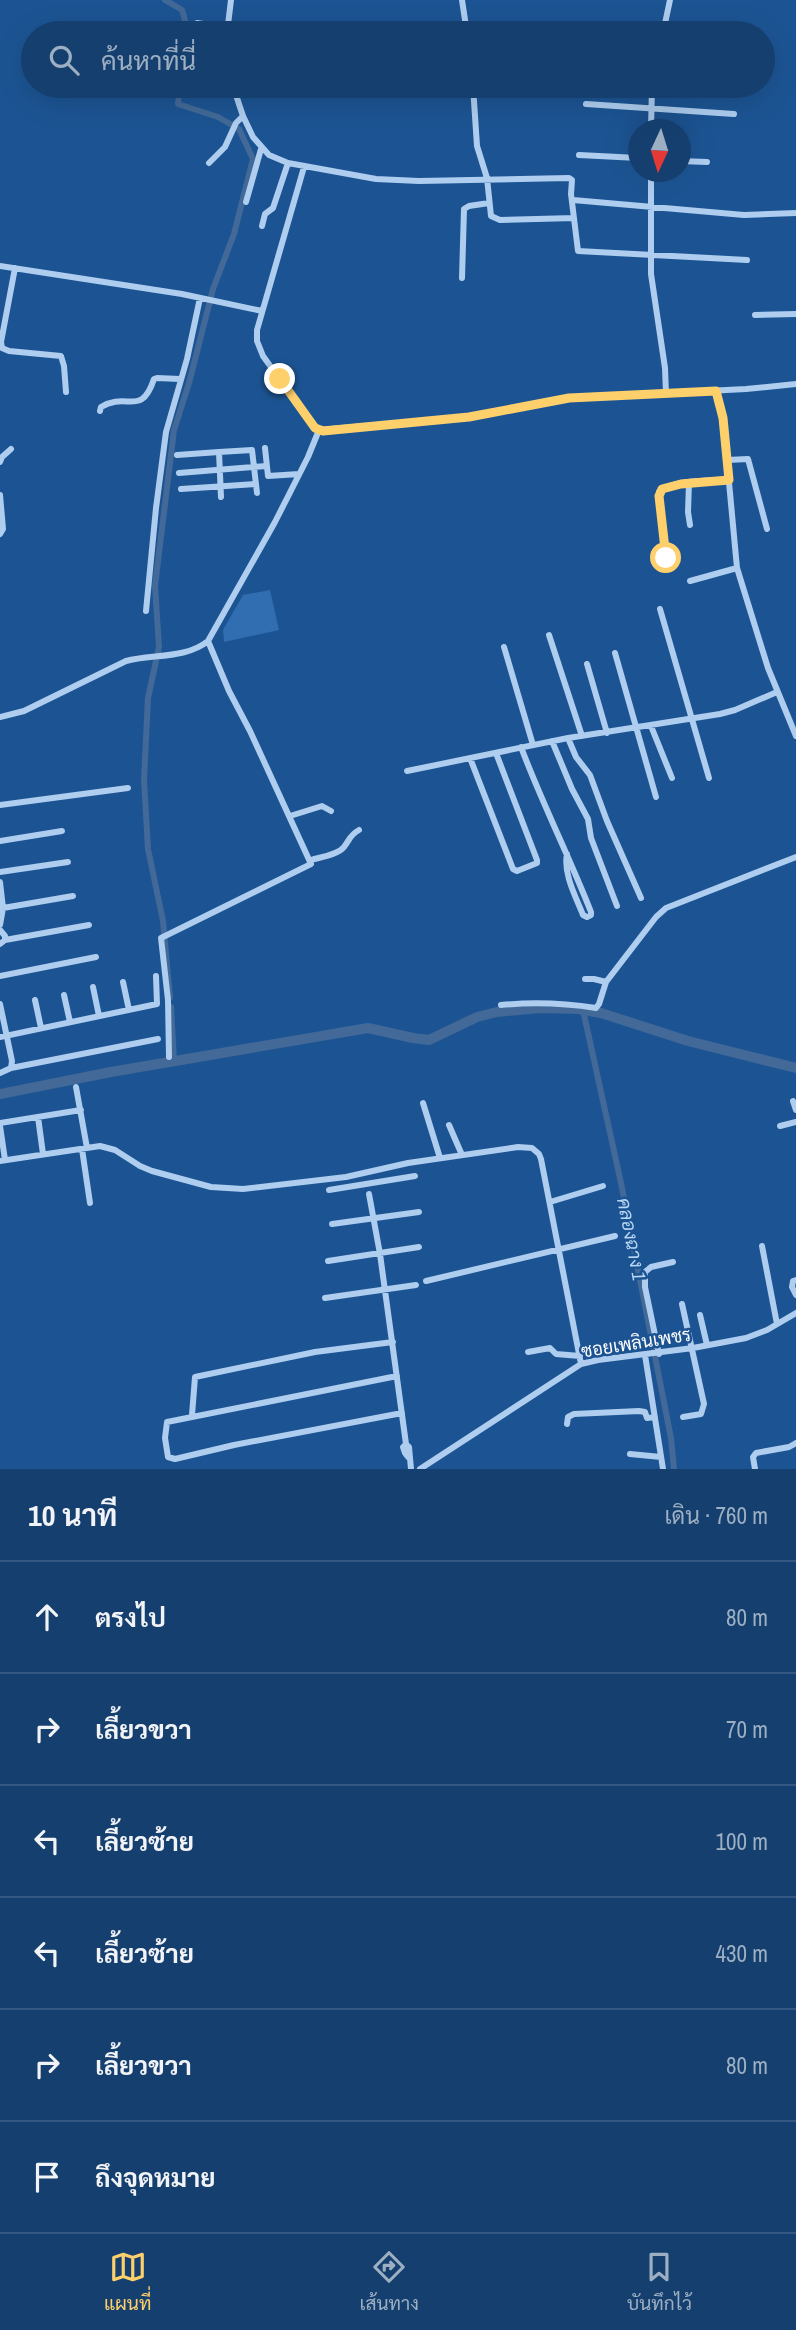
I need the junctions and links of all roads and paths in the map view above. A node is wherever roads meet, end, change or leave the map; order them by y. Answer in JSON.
{"nodes":[{"id":1,"x":231,"y":0,"type":"edge"},
{"id":2,"x":462,"y":0,"type":"edge"},
{"id":3,"x":670,"y":0,"type":"edge"},
{"id":4,"x":229,"y":21,"type":"edge"},
{"id":5,"x":465,"y":21,"type":"edge"},
{"id":6,"x":666,"y":21,"type":"edge"},
{"id":7,"x":237,"y":98,"type":"edge"},
{"id":8,"x":474,"y":98,"type":"edge"},
{"id":9,"x":651,"y":98,"type":"edge"},
{"id":10,"x":586,"y":104,"type":"dead end"},
{"id":11,"x":651,"y":109,"type":"junction"},
{"id":12,"x":734,"y":114,"type":"dead end"},
{"id":13,"x":243,"y":116,"type":"junction"},
{"id":14,"x":651,"y":119,"type":"edge"},
{"id":15,"x":261,"y":149,"type":"junction"},
{"id":16,"x":579,"y":155,"type":"dead end"},
{"id":17,"x":628,"y":157,"type":"edge"},
{"id":18,"x":691,"y":161,"type":"edge"},
{"id":19,"x":707,"y":162,"type":"dead end"},
{"id":20,"x":209,"y":163,"type":"dead end"},
{"id":21,"x":288,"y":163,"type":"junction"},
{"id":22,"x":304,"y":167,"type":"junction"},
{"id":23,"x":487,"y":178,"type":"junction"},
{"id":24,"x":651,"y":182,"type":"edge"},
{"id":25,"x":573,"y":200,"type":"junction"},
{"id":26,"x":246,"y":202,"type":"dead end"},
{"id":27,"x":489,"y":203,"type":"junction"},
{"id":28,"x":651,"y":208,"type":"junction"},
{"id":29,"x":796,"y":213,"type":"edge"},
{"id":30,"x":575,"y":218,"type":"junction"},
{"id":31,"x":262,"y":226,"type":"dead end"},
{"id":32,"x":651,"y":256,"type":"junction"},
{"id":33,"x":747,"y":260,"type":"dead end"},
{"id":34,"x":0,"y":266,"type":"edge"},
{"id":35,"x":15,"y":268,"type":"junction"},
{"id":36,"x":462,"y":278,"type":"dead end"},
{"id":37,"x":202,"y":298,"type":"junction"},
{"id":38,"x":262,"y":311,"type":"junction"},
{"id":39,"x":796,"y":314,"type":"edge"},
{"id":40,"x":755,"y":315,"type":"dead end"},
{"id":41,"x":180,"y":379,"type":"junction"},
{"id":42,"x":796,"y":384,"type":"edge"},
{"id":43,"x":716,"y":391,"type":"junction"},
{"id":44,"x":66,"y":392,"type":"dead end"},
{"id":45,"x":666,"y":394,"type":"junction"},
{"id":46,"x":100,"y":411,"type":"dead end"},
{"id":47,"x":319,"y":430,"type":"junction"},
{"id":48,"x":265,"y":448,"type":"dead end"},
{"id":49,"x":11,"y":449,"type":"dead end"},
{"id":50,"x":219,"y":452,"type":"junction"},
{"id":51,"x":177,"y":455,"type":"dead end"},
{"id":52,"x":727,"y":460,"type":"junction"},
{"id":53,"x":0,"y":462,"type":"edge"},
{"id":54,"x":254,"y":466,"type":"junction"},
{"id":55,"x":266,"y":466,"type":"junction"},
{"id":56,"x":221,"y":470,"type":"junction"},
{"id":57,"x":178,"y":473,"type":"dead end"},
{"id":58,"x":299,"y":474,"type":"junction"},
{"id":59,"x":729,"y":480,"type":"junction"},
{"id":60,"x":689,"y":483,"type":"junction"},
{"id":61,"x":256,"y":484,"type":"junction"},
{"id":62,"x":221,"y":486,"type":"junction"},
{"id":63,"x":181,"y":489,"type":"dead end"},
{"id":64,"x":257,"y":493,"type":"dead end"},
{"id":65,"x":0,"y":495,"type":"edge"},
{"id":66,"x":221,"y":496,"type":"dead end"},
{"id":67,"x":690,"y":525,"type":"dead end"},
{"id":68,"x":767,"y":529,"type":"dead end"},
{"id":69,"x":0,"y":534,"type":"edge"},
{"id":70,"x":666,"y":558,"type":"dead end"},
{"id":71,"x":738,"y":571,"type":"junction"},
{"id":72,"x":690,"y":581,"type":"dead end"},
{"id":73,"x":660,"y":609,"type":"dead end"},
{"id":74,"x":146,"y":611,"type":"dead end"},
{"id":75,"x":549,"y":635,"type":"dead end"},
{"id":76,"x":208,"y":641,"type":"junction"},
{"id":77,"x":505,"y":647,"type":"dead end"},
{"id":78,"x":615,"y":653,"type":"dead end"},
{"id":79,"x":587,"y":664,"type":"dead end"},
{"id":80,"x":777,"y":692,"type":"junction"},
{"id":81,"x":0,"y":717,"type":"edge"},
{"id":82,"x":693,"y":718,"type":"junction"},
{"id":83,"x":651,"y":726,"type":"junction"},
{"id":84,"x":637,"y":729,"type":"junction"},
{"id":85,"x":607,"y":733,"type":"junction"},
{"id":86,"x":582,"y":736,"type":"junction"},
{"id":87,"x":796,"y":736,"type":"edge"},
{"id":88,"x":568,"y":738,"type":"junction"},
{"id":89,"x":552,"y":741,"type":"junction"},
{"id":90,"x":533,"y":745,"type":"junction"},
{"id":91,"x":521,"y":747,"type":"junction"},
{"id":92,"x":496,"y":753,"type":"junction"},
{"id":93,"x":470,"y":758,"type":"junction"},
{"id":94,"x":407,"y":771,"type":"dead end"},
{"id":95,"x":672,"y":778,"type":"dead end"},
{"id":96,"x":709,"y":778,"type":"dead end"},
{"id":97,"x":128,"y":788,"type":"dead end"},
{"id":98,"x":656,"y":797,"type":"dead end"},
{"id":99,"x":0,"y":805,"type":"edge"},
{"id":100,"x":331,"y":811,"type":"dead end"},
{"id":101,"x":290,"y":816,"type":"junction"},
{"id":102,"x":359,"y":830,"type":"dead end"},
{"id":103,"x":62,"y":831,"type":"dead end"},
{"id":104,"x":0,"y":841,"type":"edge"},
{"id":105,"x":567,"y":854,"type":"junction"},
{"id":106,"x":796,"y":857,"type":"edge"},
{"id":107,"x":311,"y":860,"type":"junction"},
{"id":108,"x":68,"y":862,"type":"dead end"},
{"id":109,"x":0,"y":872,"type":"edge"},
{"id":110,"x":0,"y":882,"type":"edge"},
{"id":111,"x":73,"y":896,"type":"dead end"},
{"id":112,"x":641,"y":898,"type":"dead end"},
{"id":113,"x":617,"y":906,"type":"dead end"},
{"id":114,"x":3,"y":908,"type":"junction"},
{"id":115,"x":89,"y":925,"type":"dead end"},
{"id":116,"x":0,"y":927,"type":"edge"},
{"id":117,"x":2,"y":942,"type":"edge"},
{"id":118,"x":96,"y":957,"type":"dead end"},
{"id":119,"x":0,"y":976,"type":"edge"},
{"id":120,"x":156,"y":976,"type":"dead end"},
{"id":121,"x":585,"y":979,"type":"dead end"},
{"id":122,"x":123,"y":982,"type":"dead end"},
{"id":123,"x":606,"y":982,"type":"junction"},
{"id":124,"x":93,"y":987,"type":"dead end"},
{"id":125,"x":64,"y":995,"type":"dead end"},
{"id":126,"x":35,"y":1000,"type":"dead end"},
{"id":127,"x":501,"y":1006,"type":"dead end"},
{"id":128,"x":0,"y":1007,"type":"edge"},
{"id":129,"x":129,"y":1010,"type":"junction"},
{"id":130,"x":99,"y":1016,"type":"junction"},
{"id":131,"x":70,"y":1022,"type":"junction"},
{"id":132,"x":41,"y":1028,"type":"junction"},
{"id":133,"x":4,"y":1036,"type":"edge"},
{"id":134,"x":159,"y":1039,"type":"dead end"},
{"id":135,"x":169,"y":1057,"type":"dead end"},
{"id":136,"x":11,"y":1068,"type":"junction"},
{"id":137,"x":0,"y":1073,"type":"edge"},
{"id":138,"x":76,"y":1087,"type":"dead end"},
{"id":139,"x":793,"y":1101,"type":"dead end"},
{"id":140,"x":423,"y":1103,"type":"dead end"},
{"id":141,"x":81,"y":1110,"type":"junction"},
{"id":142,"x":796,"y":1110,"type":"edge"},
{"id":143,"x":38,"y":1117,"type":"junction"},
{"id":144,"x":796,"y":1122,"type":"edge"},
{"id":145,"x":0,"y":1124,"type":"edge"},
{"id":146,"x":449,"y":1125,"type":"dead end"},
{"id":147,"x":780,"y":1126,"type":"dead end"},
{"id":148,"x":85,"y":1149,"type":"junction"},
{"id":149,"x":43,"y":1154,"type":"junction"},
{"id":150,"x":462,"y":1155,"type":"junction"},
{"id":151,"x":440,"y":1158,"type":"junction"},
{"id":152,"x":3,"y":1160,"type":"edge"},
{"id":153,"x":365,"y":1174,"type":"junction"},
{"id":154,"x":415,"y":1176,"type":"dead end"},
{"id":155,"x":367,"y":1184,"type":"junction"},
{"id":156,"x":603,"y":1186,"type":"dead end"},
{"id":157,"x":329,"y":1190,"type":"dead end"},
{"id":158,"x":369,"y":1194,"type":"dead end"},
{"id":159,"x":550,"y":1202,"type":"junction"},
{"id":160,"x":90,"y":1203,"type":"dead end"},
{"id":161,"x":419,"y":1212,"type":"dead end"},
{"id":162,"x":373,"y":1218,"type":"junction"},
{"id":163,"x":332,"y":1224,"type":"dead end"},
{"id":164,"x":615,"y":1236,"type":"dead end"},
{"id":165,"x":762,"y":1246,"type":"dead end"},
{"id":166,"x":419,"y":1247,"type":"dead end"},
{"id":167,"x":560,"y":1250,"type":"junction"},
{"id":168,"x":380,"y":1254,"type":"junction"},
{"id":169,"x":328,"y":1261,"type":"dead end"},
{"id":170,"x":673,"y":1262,"type":"dead end"},
{"id":171,"x":796,"y":1280,"type":"edge"},
{"id":172,"x":426,"y":1281,"type":"dead end"},
{"id":173,"x":416,"y":1284,"type":"dead end"},
{"id":174,"x":385,"y":1289,"type":"junction"},
{"id":175,"x":796,"y":1295,"type":"edge"},
{"id":176,"x":325,"y":1298,"type":"dead end"},
{"id":177,"x":682,"y":1304,"type":"dead end"},
{"id":178,"x":796,"y":1313,"type":"edge"},
{"id":179,"x":700,"y":1315,"type":"dead end"},
{"id":180,"x":777,"y":1324,"type":"junction"},
{"id":181,"x":393,"y":1342,"type":"junction"},
{"id":182,"x":707,"y":1345,"type":"junction"},
{"id":183,"x":693,"y":1348,"type":"junction"},
{"id":184,"x":528,"y":1352,"type":"dead end"},
{"id":185,"x":654,"y":1354,"type":"junction"},
{"id":186,"x":580,"y":1356,"type":"junction"},
{"id":187,"x":581,"y":1364,"type":"junction"},
{"id":188,"x":397,"y":1376,"type":"junction"},
{"id":189,"x":402,"y":1413,"type":"junction"},
{"id":190,"x":192,"y":1415,"type":"junction"},
{"id":191,"x":655,"y":1417,"type":"junction"},
{"id":192,"x":683,"y":1417,"type":"dead end"},
{"id":193,"x":566,"y":1424,"type":"dead end"},
{"id":194,"x":796,"y":1443,"type":"edge"},
{"id":195,"x":629,"y":1454,"type":"dead end"},
{"id":196,"x":661,"y":1457,"type":"junction"},
{"id":197,"x":411,"y":1469,"type":"edge"},
{"id":198,"x":421,"y":1469,"type":"edge"},
{"id":199,"x":663,"y":1469,"type":"edge"},
{"id":200,"x":755,"y":1469,"type":"edge"}],
"edges":[{"from":1,"to":4,"type":"street"},
{"from":2,"to":5,"type":"street"},
{"from":3,"to":6,"type":"street"},
{"from":7,"to":13,"type":"street"},
{"from":8,"to":23,"type":"street"},
{"from":9,"to":11,"type":"street"},
{"from":10,"to":11,"type":"street"},
{"from":11,"to":12,"type":"street"},
{"from":11,"to":14,"type":"street"},
{"from":13,"to":15,"type":"street"},
{"from":13,"to":20,"type":"street"},
{"from":15,"to":21,"type":"street"},
{"from":15,"to":26,"type":"street"},
{"from":16,"to":17,"type":"street"},
{"from":18,"to":19,"type":"street"},
{"from":21,"to":22,"type":"street"},
{"from":21,"to":31,"type":"street"},
{"from":22,"to":23,"type":"street"},
{"from":22,"to":38,"type":"street"},
{"from":23,"to":25,"type":"street"},
{"from":23,"to":27,"type":"street"},
{"from":24,"to":28,"type":"street"},
{"from":25,"to":28,"type":"street"},
{"from":25,"to":30,"type":"street"},
{"from":27,"to":30,"type":"street"},
{"from":27,"to":36,"type":"street"},
{"from":28,"to":29,"type":"street"},
{"from":28,"to":32,"type":"street"},
{"from":30,"to":32,"type":"street"},
{"from":32,"to":33,"type":"street"},
{"from":32,"to":45,"type":"street"},
{"from":34,"to":35,"type":"street"},
{"from":35,"to":37,"type":"street"},
{"from":35,"to":44,"type":"street"},
{"from":37,"to":38,"type":"street"},
{"from":37,"to":41,"type":"street"},
{"from":38,"to":47,"type":"street"},
{"from":39,"to":40,"type":"street"},
{"from":41,"to":46,"type":"street"},
{"from":41,"to":74,"type":"street"},
{"from":42,"to":43,"type":"street"},
{"from":43,"to":45,"type":"street"},
{"from":43,"to":52,"type":"street"},
{"from":45,"to":47,"type":"street"},
{"from":47,"to":58,"type":"street"},
{"from":48,"to":55,"type":"street"},
{"from":49,"to":53,"type":"street"},
{"from":50,"to":51,"type":"street"},
{"from":50,"to":54,"type":"street"},
{"from":50,"to":56,"type":"street"},
{"from":52,"to":59,"type":"street"},
{"from":52,"to":68,"type":"street"},
{"from":54,"to":55,"type":"street"},
{"from":54,"to":56,"type":"street"},
{"from":54,"to":61,"type":"street"},
{"from":55,"to":58,"type":"street"},
{"from":56,"to":57,"type":"street"},
{"from":56,"to":62,"type":"street"},
{"from":58,"to":76,"type":"street"},
{"from":59,"to":60,"type":"street"},
{"from":59,"to":71,"type":"street"},
{"from":60,"to":67,"type":"street"},
{"from":60,"to":70,"type":"street"},
{"from":61,"to":62,"type":"street"},
{"from":61,"to":64,"type":"street"},
{"from":62,"to":63,"type":"street"},
{"from":62,"to":66,"type":"street"},
{"from":65,"to":69,"type":"street"},
{"from":71,"to":72,"type":"street"},
{"from":71,"to":80,"type":"street"},
{"from":73,"to":82,"type":"street"},
{"from":75,"to":86,"type":"street"},
{"from":76,"to":81,"type":"street"},
{"from":76,"to":101,"type":"street"},
{"from":77,"to":90,"type":"street"},
{"from":78,"to":84,"type":"street"},
{"from":79,"to":85,"type":"street"},
{"from":80,"to":82,"type":"street"},
{"from":80,"to":87,"type":"street"},
{"from":82,"to":83,"type":"street"},
{"from":82,"to":96,"type":"street"},
{"from":83,"to":84,"type":"street"},
{"from":83,"to":95,"type":"street"},
{"from":84,"to":85,"type":"street"},
{"from":84,"to":98,"type":"street"},
{"from":85,"to":86,"type":"street"},
{"from":86,"to":88,"type":"street"},
{"from":88,"to":89,"type":"street"},
{"from":88,"to":112,"type":"street"},
{"from":89,"to":90,"type":"street"},
{"from":89,"to":113,"type":"street"},
{"from":90,"to":91,"type":"street"},
{"from":91,"to":92,"type":"street"},
{"from":91,"to":105,"type":"street"},
{"from":92,"to":93,"type":"street"},
{"from":92,"to":93,"type":"street"},
{"from":93,"to":94,"type":"street"},
{"from":97,"to":99,"type":"street"},
{"from":100,"to":101,"type":"street"},
{"from":101,"to":107,"type":"street"},
{"from":102,"to":107,"type":"street"},
{"from":103,"to":104,"type":"street"},
{"from":105,"to":105,"type":"street"},
{"from":106,"to":123,"type":"street"},
{"from":107,"to":135,"type":"street"},
{"from":108,"to":109,"type":"street"},
{"from":110,"to":114,"type":"street"},
{"from":111,"to":114,"type":"street"},
{"from":114,"to":116,"type":"street"},
{"from":115,"to":117,"type":"street"},
{"from":116,"to":117,"type":"street"},
{"from":118,"to":119,"type":"street"},
{"from":120,"to":129,"type":"street"},
{"from":121,"to":123,"type":"street"},
{"from":122,"to":129,"type":"street"},
{"from":123,"to":127,"type":"street"},
{"from":124,"to":130,"type":"street"},
{"from":125,"to":131,"type":"street"},
{"from":126,"to":132,"type":"street"},
{"from":128,"to":133,"type":"street"},
{"from":129,"to":130,"type":"street"},
{"from":130,"to":131,"type":"street"},
{"from":131,"to":132,"type":"street"},
{"from":132,"to":133,"type":"street"},
{"from":133,"to":136,"type":"street"},
{"from":134,"to":136,"type":"street"},
{"from":136,"to":137,"type":"street"},
{"from":138,"to":141,"type":"street"},
{"from":139,"to":142,"type":"street"},
{"from":140,"to":151,"type":"street"},
{"from":141,"to":143,"type":"street"},
{"from":141,"to":148,"type":"street"},
{"from":143,"to":145,"type":"street"},
{"from":143,"to":149,"type":"street"},
{"from":144,"to":147,"type":"street"},
{"from":145,"to":152,"type":"street"},
{"from":146,"to":150,"type":"street"},
{"from":148,"to":149,"type":"street"},
{"from":148,"to":153,"type":"street"},
{"from":148,"to":160,"type":"street"},
{"from":149,"to":152,"type":"street"},
{"from":150,"to":151,"type":"street"},
{"from":150,"to":159,"type":"street"},
{"from":151,"to":153,"type":"street"},
{"from":153,"to":155,"type":"street"},
{"from":154,"to":155,"type":"street"},
{"from":155,"to":157,"type":"street"},
{"from":156,"to":159,"type":"street"},
{"from":158,"to":162,"type":"street"},
{"from":159,"to":167,"type":"street"},
{"from":161,"to":162,"type":"street"},
{"from":162,"to":163,"type":"street"},
{"from":162,"to":168,"type":"street"},
{"from":164,"to":167,"type":"street"},
{"from":165,"to":180,"type":"street"},
{"from":166,"to":168,"type":"street"},
{"from":167,"to":172,"type":"street"},
{"from":167,"to":186,"type":"street"},
{"from":168,"to":169,"type":"street"},
{"from":168,"to":174,"type":"street"},
{"from":170,"to":185,"type":"street"},
{"from":171,"to":175,"type":"street"},
{"from":173,"to":174,"type":"street"},
{"from":174,"to":176,"type":"street"},
{"from":174,"to":181,"type":"street"},
{"from":177,"to":183,"type":"street"},
{"from":178,"to":180,"type":"street","name":"ซอยเพลินเพชร"},
{"from":179,"to":182,"type":"street"},
{"from":180,"to":182,"type":"street","name":"ซอยเพลินเพชร"},
{"from":181,"to":188,"type":"street"},
{"from":181,"to":190,"type":"street"},
{"from":182,"to":183,"type":"street","name":"ซอยเพลินเพชร"},
{"from":183,"to":185,"type":"street","name":"ซอยเพลินเพชร"},
{"from":183,"to":192,"type":"street"},
{"from":184,"to":186,"type":"street"},
{"from":185,"to":187,"type":"street","name":"ซอยเพลินเพชร"},
{"from":185,"to":191,"type":"street"},
{"from":186,"to":187,"type":"street"},
{"from":187,"to":198,"type":"street","name":"ซอยเพลินเพชร"},
{"from":188,"to":189,"type":"street"},
{"from":188,"to":190,"type":"street"},
{"from":189,"to":190,"type":"street"},
{"from":189,"to":197,"type":"street"},
{"from":191,"to":193,"type":"street"},
{"from":191,"to":196,"type":"street"},
{"from":194,"to":200,"type":"street"},
{"from":195,"to":196,"type":"street"},
{"from":196,"to":199,"type":"street"}]}
